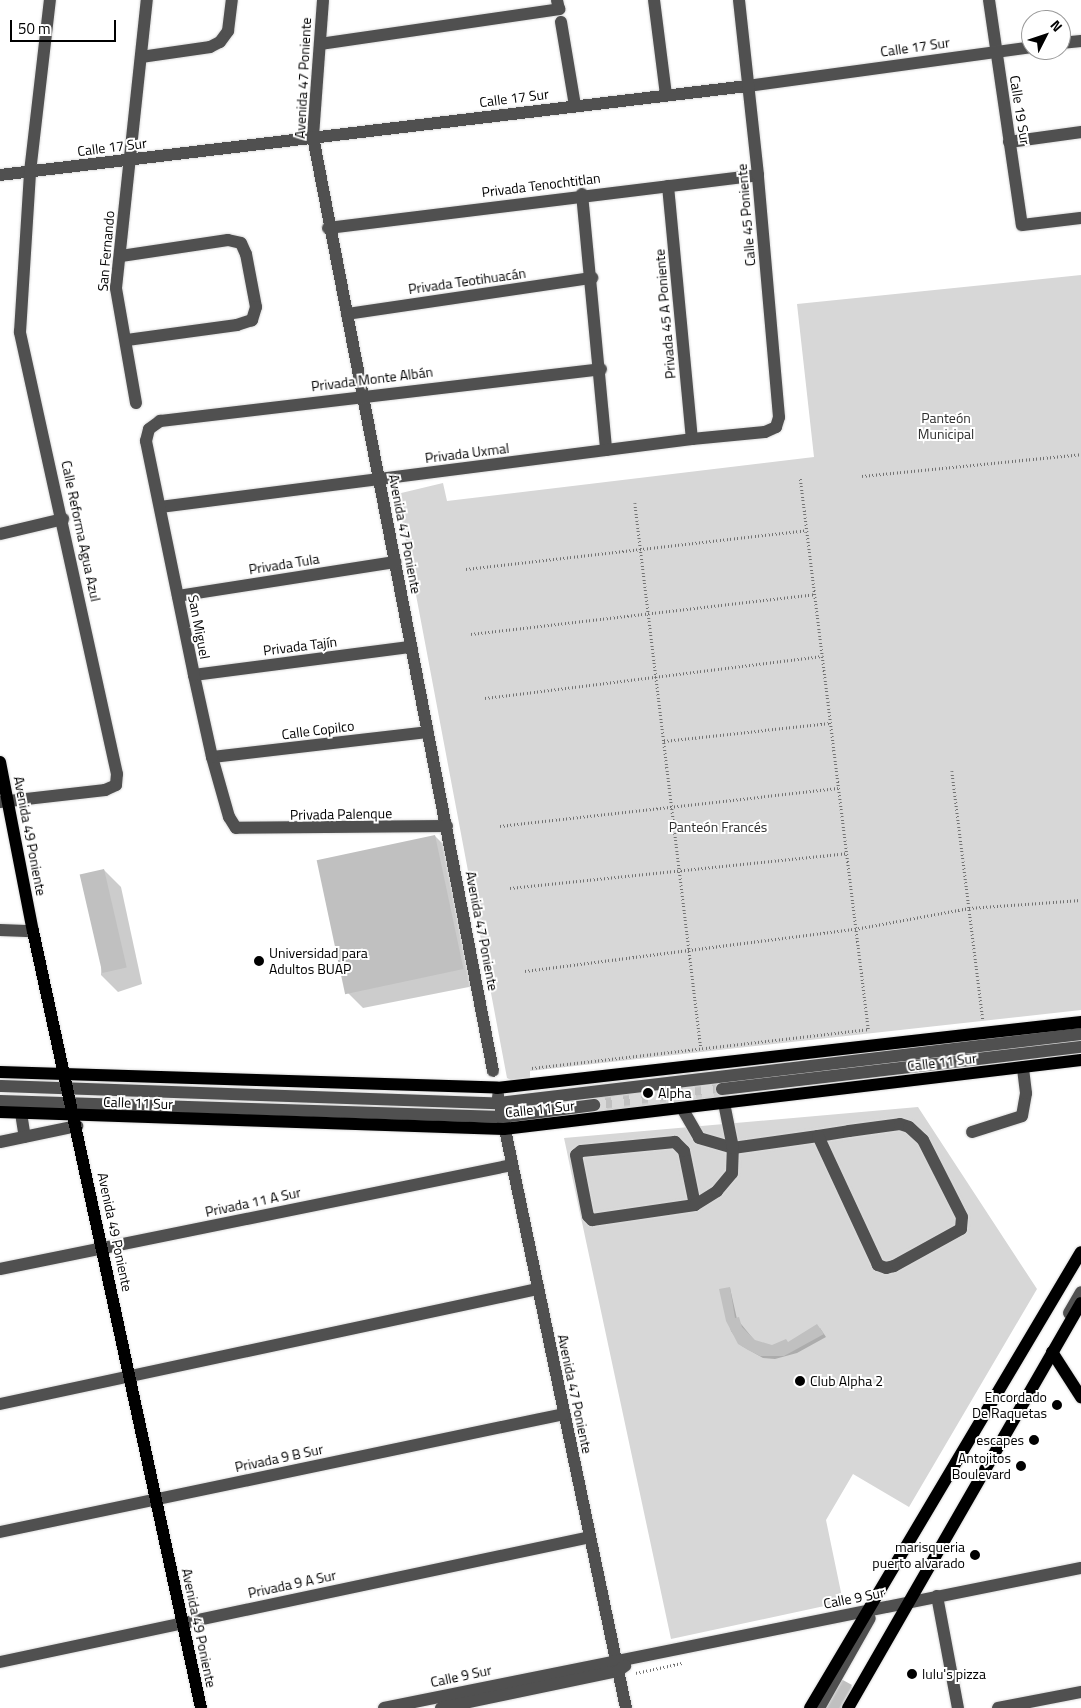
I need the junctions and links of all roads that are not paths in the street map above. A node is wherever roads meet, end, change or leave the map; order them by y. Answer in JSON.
{"nodes":[{"id":1,"x":50,"y":0,"type":"edge"},
{"id":2,"x":147,"y":0,"type":"edge"},
{"id":3,"x":232,"y":0,"type":"edge"},
{"id":4,"x":323,"y":0,"type":"edge"},
{"id":5,"x":654,"y":0,"type":"edge"},
{"id":6,"x":739,"y":0,"type":"edge"},
{"id":7,"x":989,"y":0,"type":"edge"},
{"id":8,"x":559,"y":10,"type":"edge"},
{"id":9,"x":320,"y":44,"type":"junction"},
{"id":10,"x":1021,"y":48,"type":"edge"},
{"id":11,"x":995,"y":52,"type":"junction"},
{"id":12,"x":142,"y":57,"type":"junction"},
{"id":13,"x":748,"y":86,"type":"junction"},
{"id":14,"x":666,"y":95,"type":"junction"},
{"id":15,"x":575,"y":106,"type":"junction"},
{"id":16,"x":1081,"y":132,"type":"edge"},
{"id":17,"x":313,"y":137,"type":"junction"},
{"id":18,"x":1009,"y":142,"type":"junction"},
{"id":19,"x":129,"y":159,"type":"junction"},
{"id":20,"x":30,"y":172,"type":"junction"},
{"id":21,"x":0,"y":175,"type":"edge"},
{"id":22,"x":758,"y":175,"type":"junction"},
{"id":23,"x":668,"y":186,"type":"junction"},
{"id":24,"x":582,"y":194,"type":"junction"},
{"id":25,"x":1081,"y":218,"type":"edge"},
{"id":26,"x":328,"y":228,"type":"junction"},
{"id":27,"x":121,"y":256,"type":"junction"},
{"id":28,"x":592,"y":278,"type":"junction"},
{"id":29,"x":347,"y":314,"type":"junction"},
{"id":30,"x":126,"y":340,"type":"junction"},
{"id":31,"x":601,"y":369,"type":"junction"},
{"id":32,"x":362,"y":395,"type":"junction"},
{"id":33,"x":136,"y":403,"type":"dead end"},
{"id":34,"x":776,"y":427,"type":"joint"},
{"id":35,"x":149,"y":429,"type":"joint"},
{"id":36,"x":692,"y":438,"type":"junction"},
{"id":37,"x":606,"y":450,"type":"junction"},
{"id":38,"x":379,"y":479,"type":"junction"},
{"id":39,"x":160,"y":507,"type":"junction"},
{"id":40,"x":63,"y":519,"type":"junction"},
{"id":41,"x":0,"y":534,"type":"edge"},
{"id":42,"x":395,"y":562,"type":"junction"},
{"id":43,"x":178,"y":596,"type":"junction"},
{"id":44,"x":411,"y":647,"type":"junction"},
{"id":45,"x":194,"y":675,"type":"junction"},
{"id":46,"x":428,"y":732,"type":"junction"},
{"id":47,"x":212,"y":757,"type":"junction"},
{"id":48,"x":0,"y":762,"type":"edge"},
{"id":49,"x":3,"y":802,"type":"edge"},
{"id":50,"x":447,"y":826,"type":"junction"},
{"id":51,"x":236,"y":828,"type":"joint"},
{"id":52,"x":0,"y":930,"type":"edge"},
{"id":53,"x":33,"y":931,"type":"junction"},
{"id":54,"x":1081,"y":1022,"type":"edge"},
{"id":55,"x":1081,"y":1034,"type":"edge"},
{"id":56,"x":1081,"y":1048,"type":"edge"},
{"id":57,"x":1081,"y":1060,"type":"edge"},
{"id":58,"x":1023,"y":1067,"type":"junction"},
{"id":59,"x":493,"y":1071,"type":"dead end"},
{"id":60,"x":0,"y":1072,"type":"edge"},
{"id":61,"x":66,"y":1076,"type":"junction"},
{"id":62,"x":0,"y":1086,"type":"edge"},
{"id":63,"x":496,"y":1087,"type":"junction"},
{"id":64,"x":69,"y":1089,"type":"junction"},
{"id":65,"x":722,"y":1089,"type":"tunnel mouth"},
{"id":66,"x":0,"y":1101,"type":"edge"},
{"id":67,"x":499,"y":1103,"type":"junction"},
{"id":68,"x":724,"y":1103,"type":"junction"},
{"id":69,"x":594,"y":1105,"type":"tunnel mouth"},
{"id":70,"x":682,"y":1108,"type":"junction"},
{"id":71,"x":0,"y":1112,"type":"edge"},
{"id":72,"x":21,"y":1113,"type":"junction"},
{"id":73,"x":74,"y":1115,"type":"junction"},
{"id":74,"x":503,"y":1123,"type":"junction"},
{"id":75,"x":972,"y":1132,"type":"dead end"},
{"id":76,"x":818,"y":1136,"type":"junction"},
{"id":77,"x":25,"y":1137,"type":"junction"},
{"id":78,"x":0,"y":1142,"type":"edge"},
{"id":79,"x":733,"y":1148,"type":"junction"},
{"id":80,"x":512,"y":1164,"type":"junction"},
{"id":81,"x":695,"y":1205,"type":"junction"},
{"id":82,"x":104,"y":1248,"type":"junction"},
{"id":83,"x":1081,"y":1252,"type":"edge"},
{"id":84,"x":1081,"y":1261,"type":"edge"},
{"id":85,"x":0,"y":1269,"type":"edge"},
{"id":86,"x":538,"y":1289,"type":"junction"},
{"id":87,"x":1081,"y":1292,"type":"edge"},
{"id":88,"x":1081,"y":1304,"type":"edge"},
{"id":89,"x":1052,"y":1352,"type":"junction"},
{"id":90,"x":131,"y":1376,"type":"junction"},
{"id":91,"x":1081,"y":1398,"type":"edge"},
{"id":92,"x":0,"y":1404,"type":"edge"},
{"id":93,"x":564,"y":1414,"type":"junction"},
{"id":94,"x":157,"y":1498,"type":"junction"},
{"id":95,"x":0,"y":1532,"type":"edge"},
{"id":96,"x":590,"y":1537,"type":"junction"},
{"id":97,"x":1081,"y":1568,"type":"edge"},
{"id":98,"x":937,"y":1596,"type":"junction"},
{"id":99,"x":905,"y":1603,"type":"junction"},
{"id":100,"x":872,"y":1609,"type":"junction"},
{"id":101,"x":182,"y":1622,"type":"junction"},
{"id":102,"x":0,"y":1662,"type":"edge"},
{"id":103,"x":617,"y":1665,"type":"junction"},
{"id":104,"x":1081,"y":1692,"type":"edge"},
{"id":105,"x":201,"y":1708,"type":"edge"},
{"id":106,"x":384,"y":1708,"type":"edge"},
{"id":107,"x":441,"y":1708,"type":"edge"},
{"id":108,"x":626,"y":1708,"type":"edge"},
{"id":109,"x":810,"y":1708,"type":"edge"},
{"id":110,"x":819,"y":1708,"type":"edge"},
{"id":111,"x":843,"y":1708,"type":"edge"},
{"id":112,"x":848,"y":1708,"type":"edge"},
{"id":113,"x":958,"y":1708,"type":"edge"},
{"id":114,"x":998,"y":1708,"type":"edge"}],
"edges":[{"from":1,"to":20,"type":"street","name":"Calle Reforma Agua Azul"},
{"from":2,"to":12,"type":"street","name":"San Fernando"},
{"from":3,"to":12,"type":"street"},
{"from":4,"to":9,"type":"street","name":"Avenida 47 Poniente"},
{"from":5,"to":14,"type":"street"},
{"from":6,"to":13,"type":"street","name":"Calle 45 Poniente"},
{"from":7,"to":11,"type":"street","name":"Calle 19 Sur"},
{"from":8,"to":9,"type":"street"},
{"from":8,"to":15,"type":"street"},
{"from":9,"to":17,"type":"street","name":"Avenida 47 Poniente"},
{"from":10,"to":11,"type":"street","name":"Calle 17 Sur"},
{"from":11,"to":13,"type":"street","name":"Calle 17 Sur"},
{"from":11,"to":18,"type":"street","name":"Calle 19 Sur"},
{"from":12,"to":19,"type":"street","name":"San Fernando"},
{"from":13,"to":14,"type":"street","name":"Calle 17 Sur"},
{"from":13,"to":22,"type":"street","name":"Calle 45 Poniente"},
{"from":14,"to":15,"type":"street","name":"Calle 17 Sur"},
{"from":15,"to":17,"type":"street","name":"Calle 17 Sur"},
{"from":16,"to":18,"type":"street"},
{"from":17,"to":19,"type":"street","name":"Calle 17 Sur"},
{"from":17,"to":26,"type":"street","name":"Avenida 47 Poniente"},
{"from":18,"to":25,"type":"street","name":"Calle 19 Sur"},
{"from":19,"to":20,"type":"street","name":"Calle 17 Sur"},
{"from":19,"to":27,"type":"street","name":"San Fernando"},
{"from":20,"to":21,"type":"street","name":"Calle 17 Sur"},
{"from":20,"to":40,"type":"street","name":"Calle Reforma Agua Azul"},
{"from":22,"to":23,"type":"street","name":"Privada Tenochtitlan"},
{"from":22,"to":34,"type":"street","name":"Calle 45 Poniente"},
{"from":23,"to":24,"type":"street","name":"Privada Tenochtitlan"},
{"from":23,"to":36,"type":"street","name":"Privada 45 A Poniente"},
{"from":24,"to":26,"type":"street","name":"Privada Tenochtitlan"},
{"from":24,"to":28,"type":"street"},
{"from":26,"to":29,"type":"street","name":"Avenida 47 Poniente"},
{"from":27,"to":30,"type":"street","name":"San Fernando"},
{"from":27,"to":30,"type":"street"},
{"from":28,"to":29,"type":"street","name":"Privada Teotihuacán"},
{"from":28,"to":31,"type":"street"},
{"from":29,"to":32,"type":"street","name":"Avenida 47 Poniente"},
{"from":30,"to":33,"type":"street","name":"San Fernando"},
{"from":31,"to":32,"type":"street","name":"Privada Monte Albán"},
{"from":31,"to":37,"type":"street"},
{"from":32,"to":35,"type":"street","name":"Privada Monte Albán"},
{"from":32,"to":38,"type":"street","name":"Avenida 47 Poniente"},
{"from":34,"to":36,"type":"street","name":"Privada Uxmal"},
{"from":35,"to":39,"type":"street","name":"San Miguel"},
{"from":36,"to":37,"type":"street","name":"Privada Uxmal"},
{"from":37,"to":38,"type":"street","name":"Privada Uxmal"},
{"from":38,"to":39,"type":"street","name":"Privada Uxmal"},
{"from":38,"to":42,"type":"street","name":"Avenida 47 Poniente"},
{"from":39,"to":43,"type":"street","name":"San Miguel"},
{"from":40,"to":41,"type":"street"},
{"from":40,"to":49,"type":"street","name":"Calle Reforma Agua Azul"},
{"from":42,"to":43,"type":"street","name":"Privada Tula"},
{"from":42,"to":44,"type":"street","name":"Avenida 47 Poniente"},
{"from":43,"to":45,"type":"street","name":"San Miguel"},
{"from":44,"to":45,"type":"street","name":"Privada Tajín"},
{"from":44,"to":46,"type":"street","name":"Avenida 47 Poniente"},
{"from":45,"to":47,"type":"street","name":"San Miguel"},
{"from":46,"to":47,"type":"street","name":"Calle Copilco"},
{"from":46,"to":50,"type":"street","name":"Avenida 47 Poniente"},
{"from":47,"to":51,"type":"street","name":"San Miguel"},
{"from":48,"to":49,"type":"main road","name":"Avenida 49 Poniente"},
{"from":49,"to":53,"type":"main road","name":"Avenida 49 Poniente"},
{"from":50,"to":51,"type":"street","name":"Privada Palenque"},
{"from":50,"to":59,"type":"street","name":"Avenida 47 Poniente"},
{"from":52,"to":53,"type":"street"},
{"from":53,"to":61,"type":"main road","name":"Avenida 49 Poniente"},
{"from":54,"to":63,"type":"main road","name":"Calle 11 Sur"},
{"from":55,"to":67,"type":"street"},
{"from":56,"to":65,"type":"street"},
{"from":57,"to":58,"type":"main road","name":"Calle 11 Sur"},
{"from":58,"to":68,"type":"main road","name":"Calle 11 Sur"},
{"from":58,"to":75,"type":"street"},
{"from":60,"to":61,"type":"main road","name":"Calle 11 Sur"},
{"from":61,"to":63,"type":"main road","name":"Calle 11 Sur"},
{"from":61,"to":64,"type":"main road","name":"Avenida 49 Poniente"},
{"from":62,"to":64,"type":"street"},
{"from":63,"to":67,"type":"street","name":"Avenida 47 Poniente"},
{"from":64,"to":67,"type":"street"},
{"from":64,"to":73,"type":"main road","name":"Avenida 49 Poniente"},
{"from":66,"to":73,"type":"street"},
{"from":67,"to":74,"type":"street","name":"Avenida 47 Poniente"},
{"from":68,"to":70,"type":"main road","name":"Calle 11 Sur"},
{"from":68,"to":79,"type":"street"},
{"from":69,"to":74,"type":"street"},
{"from":70,"to":74,"type":"main road","name":"Calle 11 Sur"},
{"from":70,"to":79,"type":"street"},
{"from":71,"to":72,"type":"main road","name":"Calle 11 Sur"},
{"from":72,"to":73,"type":"main road","name":"Calle 11 Sur"},
{"from":72,"to":77,"type":"street"},
{"from":73,"to":74,"type":"main road","name":"Calle 11 Sur"},
{"from":73,"to":77,"type":"street"},
{"from":73,"to":82,"type":"main road","name":"Avenida 49 Poniente"},
{"from":74,"to":80,"type":"street","name":"Avenida 47 Poniente"},
{"from":76,"to":76,"type":"street"},
{"from":76,"to":79,"type":"street"},
{"from":77,"to":78,"type":"street"},
{"from":79,"to":81,"type":"street"},
{"from":80,"to":82,"type":"street","name":"Privada 11 A Sur"},
{"from":80,"to":86,"type":"street","name":"Avenida 47 Poniente"},
{"from":81,"to":81,"type":"street"},
{"from":82,"to":85,"type":"street","name":"Privada 11 A Sur"},
{"from":82,"to":90,"type":"main road","name":"Avenida 49 Poniente"},
{"from":83,"to":100,"type":"main road"},
{"from":84,"to":100,"type":"street"},
{"from":86,"to":90,"type":"street"},
{"from":86,"to":93,"type":"street","name":"Avenida 47 Poniente"},
{"from":87,"to":99,"type":"street"},
{"from":88,"to":89,"type":"main road"},
{"from":89,"to":91,"type":"main road"},
{"from":89,"to":99,"type":"main road"},
{"from":90,"to":92,"type":"street"},
{"from":90,"to":94,"type":"main road","name":"Avenida 49 Poniente"},
{"from":93,"to":94,"type":"street","name":"Privada 9 B Sur"},
{"from":93,"to":96,"type":"street","name":"Avenida 47 Poniente"},
{"from":94,"to":95,"type":"street","name":"Privada 9 B Sur"},
{"from":94,"to":101,"type":"main road","name":"Avenida 49 Poniente"},
{"from":96,"to":101,"type":"street","name":"Privada 9 A Sur"},
{"from":96,"to":103,"type":"street","name":"Avenida 47 Poniente"},
{"from":97,"to":98,"type":"street","name":"Calle 9 Sur"},
{"from":98,"to":99,"type":"street","name":"Calle 9 Sur"},
{"from":98,"to":113,"type":"street"},
{"from":99,"to":100,"type":"street","name":"Calle 9 Sur"},
{"from":99,"to":111,"type":"street"},
{"from":99,"to":112,"type":"main road"},
{"from":100,"to":103,"type":"street","name":"Calle 9 Sur"},
{"from":100,"to":109,"type":"main road"},
{"from":100,"to":110,"type":"street"},
{"from":101,"to":102,"type":"street","name":"Privada 9 A Sur"},
{"from":101,"to":105,"type":"main road","name":"Avenida 49 Poniente"},
{"from":103,"to":106,"type":"street","name":"Calle 9 Sur"},
{"from":103,"to":107,"type":"street","name":"Calle 9 Sur"},
{"from":103,"to":108,"type":"street","name":"Avenida 47 Poniente"},
{"from":104,"to":114,"type":"street"}]}
